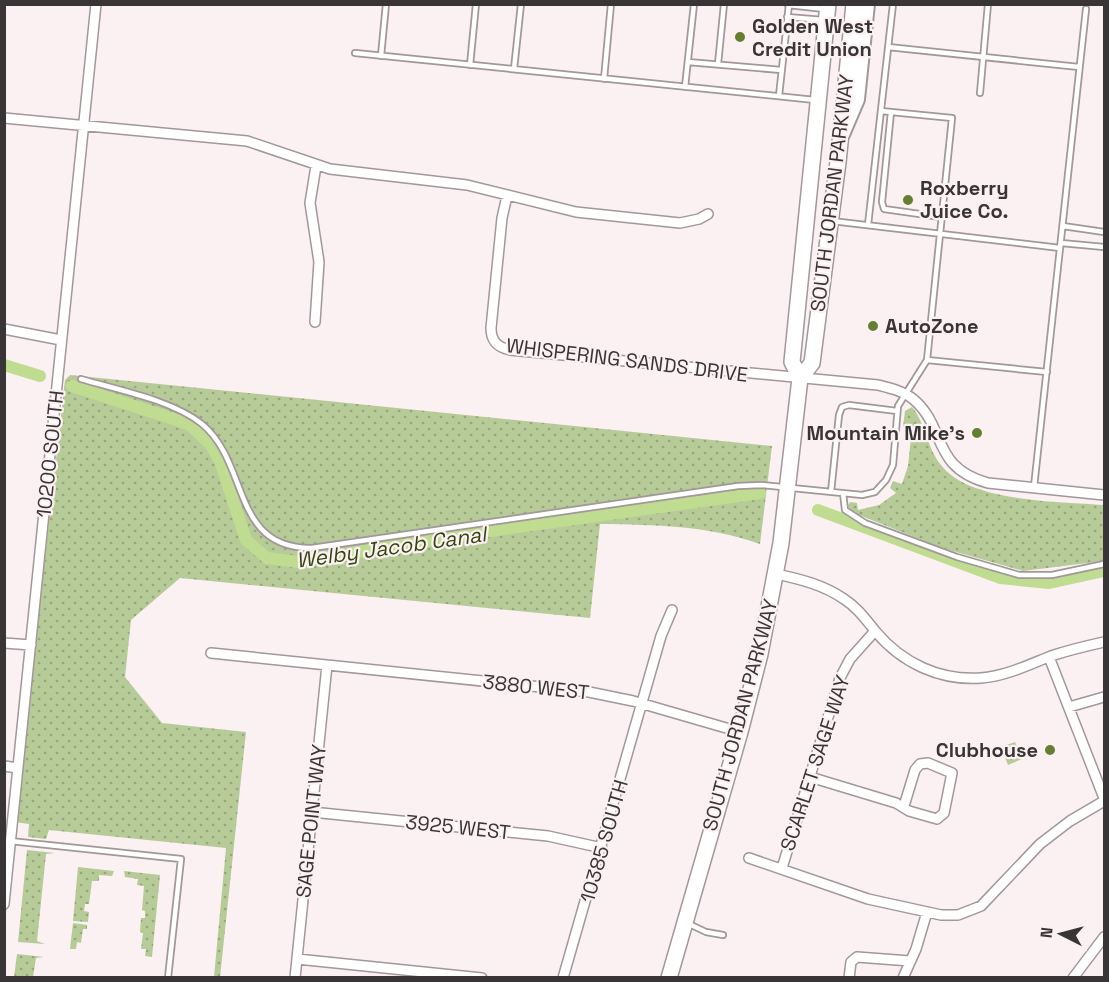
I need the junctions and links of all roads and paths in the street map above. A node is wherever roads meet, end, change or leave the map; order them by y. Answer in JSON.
{"nodes":[{"id":1,"x":96,"y":4,"type":"edge"},
{"id":2,"x":386,"y":4,"type":"edge"},
{"id":3,"x":476,"y":4,"type":"edge"},
{"id":4,"x":521,"y":4,"type":"edge"},
{"id":5,"x":611,"y":4,"type":"edge"},
{"id":6,"x":694,"y":4,"type":"edge"},
{"id":7,"x":724,"y":4,"type":"edge"},
{"id":8,"x":854,"y":4,"type":"edge"},
{"id":9,"x":866,"y":4,"type":"edge"},
{"id":10,"x":893,"y":4,"type":"edge"},
{"id":11,"x":988,"y":4,"type":"edge"},
{"id":12,"x":789,"y":5,"type":"edge"},
{"id":13,"x":1086,"y":9,"type":"dead end"},
{"id":14,"x":828,"y":12,"type":"edge"},
{"id":15,"x":787,"y":17,"type":"junction"},
{"id":16,"x":888,"y":47,"type":"junction"},
{"id":17,"x":355,"y":53,"type":"dead end"},
{"id":18,"x":381,"y":56,"type":"junction"},
{"id":19,"x":983,"y":57,"type":"junction"},
{"id":20,"x":687,"y":62,"type":"junction"},
{"id":21,"x":718,"y":64,"type":"junction"},
{"id":22,"x":470,"y":65,"type":"junction"},
{"id":23,"x":1079,"y":68,"type":"junction"},
{"id":24,"x":514,"y":69,"type":"junction"},
{"id":25,"x":781,"y":69,"type":"junction"},
{"id":26,"x":604,"y":79,"type":"junction"},
{"id":27,"x":685,"y":87,"type":"junction"},
{"id":28,"x":980,"y":93,"type":"dead end"},
{"id":29,"x":779,"y":96,"type":"junction"},
{"id":30,"x":819,"y":100,"type":"junction"},
{"id":31,"x":881,"y":111,"type":"junction"},
{"id":32,"x":891,"y":112,"type":"junction"},
{"id":33,"x":4,"y":118,"type":"edge"},
{"id":34,"x":83,"y":125,"type":"junction"},
{"id":35,"x":841,"y":134,"type":"junction"},
{"id":36,"x":316,"y":166,"type":"junction"},
{"id":37,"x":507,"y":196,"type":"junction"},
{"id":38,"x":708,"y":214,"type":"dead end"},
{"id":39,"x":941,"y":217,"type":"junction"},
{"id":40,"x":830,"y":221,"type":"junction"},
{"id":41,"x":868,"y":225,"type":"junction"},
{"id":42,"x":1063,"y":226,"type":"junction"},
{"id":43,"x":1104,"y":232,"type":"edge"},
{"id":44,"x":940,"y":234,"type":"junction"},
{"id":45,"x":1061,"y":245,"type":"junction"},
{"id":46,"x":1104,"y":247,"type":"edge"},
{"id":47,"x":315,"y":322,"type":"dead end"},
{"id":48,"x":4,"y":329,"type":"edge"},
{"id":49,"x":61,"y":340,"type":"junction"},
{"id":50,"x":927,"y":360,"type":"junction"},
{"id":51,"x":1047,"y":372,"type":"junction"},
{"id":52,"x":800,"y":378,"type":"junction"},
{"id":53,"x":81,"y":379,"type":"dead end"},
{"id":54,"x":906,"y":394,"type":"junction"},
{"id":55,"x":897,"y":411,"type":"junction"},
{"id":56,"x":789,"y":488,"type":"junction"},
{"id":57,"x":1034,"y":488,"type":"junction"},
{"id":58,"x":831,"y":492,"type":"junction"},
{"id":59,"x":843,"y":493,"type":"junction"},
{"id":60,"x":1104,"y":495,"type":"edge"},
{"id":61,"x":1104,"y":564,"type":"edge"},
{"id":62,"x":776,"y":573,"type":"junction"},
{"id":63,"x":672,"y":610,"type":"dead end"},
{"id":64,"x":875,"y":631,"type":"junction"},
{"id":65,"x":1104,"y":642,"type":"edge"},
{"id":66,"x":4,"y":643,"type":"edge"},
{"id":67,"x":31,"y":645,"type":"junction"},
{"id":68,"x":211,"y":653,"type":"dead end"},
{"id":69,"x":1049,"y":657,"type":"junction"},
{"id":70,"x":327,"y":665,"type":"junction"},
{"id":71,"x":1104,"y":697,"type":"edge"},
{"id":72,"x":643,"y":704,"type":"junction"},
{"id":73,"x":1069,"y":707,"type":"junction"},
{"id":74,"x":740,"y":732,"type":"junction"},
{"id":75,"x":4,"y":766,"type":"edge"},
{"id":76,"x":18,"y":768,"type":"junction"},
{"id":77,"x":810,"y":777,"type":"junction"},
{"id":78,"x":1104,"y":799,"type":"edge"},
{"id":79,"x":904,"y":806,"type":"junction"},
{"id":80,"x":312,"y":812,"type":"junction"},
{"id":81,"x":10,"y":841,"type":"junction"},
{"id":82,"x":602,"y":848,"type":"junction"},
{"id":83,"x":749,"y":858,"type":"dead end"},
{"id":84,"x":782,"y":868,"type":"junction"},
{"id":85,"x":5,"y":890,"type":"edge"},
{"id":86,"x":4,"y":904,"type":"edge"},
{"id":87,"x":927,"y":912,"type":"junction"},
{"id":88,"x":684,"y":921,"type":"junction"},
{"id":89,"x":723,"y":935,"type":"dead end"},
{"id":90,"x":1104,"y":937,"type":"edge"},
{"id":91,"x":297,"y":959,"type":"junction"},
{"id":92,"x":910,"y":961,"type":"junction"},
{"id":93,"x":168,"y":978,"type":"edge"},
{"id":94,"x":295,"y":978,"type":"edge"},
{"id":95,"x":482,"y":978,"type":"edge"},
{"id":96,"x":563,"y":978,"type":"edge"},
{"id":97,"x":669,"y":978,"type":"edge"},
{"id":98,"x":849,"y":978,"type":"edge"},
{"id":99,"x":903,"y":978,"type":"edge"},
{"id":100,"x":1072,"y":978,"type":"edge"}],
"edges":[{"from":1,"to":34,"type":"street","name":"10200 SOUTH"},
{"from":2,"to":18,"type":"lane"},
{"from":3,"to":22,"type":"lane"},
{"from":4,"to":24,"type":"lane"},
{"from":5,"to":26,"type":"lane"},
{"from":6,"to":20,"type":"lane"},
{"from":7,"to":21,"type":"lane"},
{"from":8,"to":35,"type":"main road","name":"SOUTH JORDAN PARKWAY"},
{"from":9,"to":35,"type":"highway"},
{"from":10,"to":16,"type":"lane"},
{"from":11,"to":19,"type":"lane"},
{"from":12,"to":14,"type":"lane"},
{"from":12,"to":15,"type":"lane"},
{"from":13,"to":23,"type":"lane"},
{"from":14,"to":15,"type":"lane"},
{"from":14,"to":30,"type":"main road","name":"SOUTH JORDAN PARKWAY"},
{"from":15,"to":25,"type":"lane"},
{"from":16,"to":19,"type":"lane"},
{"from":16,"to":31,"type":"lane"},
{"from":17,"to":18,"type":"lane"},
{"from":18,"to":22,"type":"lane"},
{"from":19,"to":23,"type":"lane"},
{"from":19,"to":28,"type":"lane"},
{"from":20,"to":21,"type":"lane"},
{"from":20,"to":27,"type":"lane"},
{"from":21,"to":25,"type":"lane"},
{"from":22,"to":24,"type":"lane"},
{"from":23,"to":42,"type":"lane"},
{"from":24,"to":26,"type":"lane"},
{"from":25,"to":29,"type":"lane"},
{"from":26,"to":27,"type":"lane"},
{"from":27,"to":29,"type":"lane"},
{"from":29,"to":30,"type":"lane"},
{"from":30,"to":52,"type":"main road","name":"SOUTH JORDAN PARKWAY"},
{"from":31,"to":32,"type":"lane"},
{"from":31,"to":41,"type":"lane"},
{"from":32,"to":39,"type":"lane"},
{"from":32,"to":39,"type":"lane"},
{"from":33,"to":34,"type":"street"},
{"from":34,"to":36,"type":"street"},
{"from":34,"to":49,"type":"street","name":"10200 SOUTH"},
{"from":35,"to":40,"type":"main road","name":"SOUTH JORDAN PARKWAY"},
{"from":36,"to":37,"type":"street"},
{"from":36,"to":47,"type":"street"},
{"from":37,"to":38,"type":"street"},
{"from":37,"to":52,"type":"street","name":"WHISPERING SANDS DRIVE"},
{"from":39,"to":44,"type":"lane"},
{"from":40,"to":41,"type":"lane"},
{"from":40,"to":52,"type":"main road","name":"SOUTH JORDAN PARKWAY"},
{"from":41,"to":44,"type":"lane"},
{"from":42,"to":43,"type":"lane"},
{"from":42,"to":45,"type":"lane"},
{"from":44,"to":45,"type":"lane"},
{"from":44,"to":50,"type":"lane"},
{"from":45,"to":46,"type":"lane"},
{"from":45,"to":51,"type":"lane"},
{"from":48,"to":49,"type":"street"},
{"from":49,"to":67,"type":"street","name":"10200 SOUTH"},
{"from":50,"to":51,"type":"lane"},
{"from":50,"to":54,"type":"lane"},
{"from":51,"to":57,"type":"lane"},
{"from":52,"to":54,"type":"street"},
{"from":52,"to":56,"type":"main road","name":"SOUTH JORDAN PARKWAY"},
{"from":53,"to":56,"type":"lane"},
{"from":54,"to":55,"type":"lane"},
{"from":54,"to":57,"type":"street"},
{"from":55,"to":58,"type":"lane"},
{"from":55,"to":59,"type":"lane"},
{"from":56,"to":58,"type":"lane"},
{"from":56,"to":62,"type":"main road","name":"SOUTH JORDAN PARKWAY"},
{"from":57,"to":60,"type":"street"},
{"from":58,"to":59,"type":"lane"},
{"from":59,"to":61,"type":"lane"},
{"from":62,"to":64,"type":"street"},
{"from":62,"to":74,"type":"main road","name":"SOUTH JORDAN PARKWAY"},
{"from":63,"to":72,"type":"street","name":"10385 SOUTH"},
{"from":64,"to":69,"type":"street"},
{"from":64,"to":77,"type":"street","name":"SCARLET SAGE WAY"},
{"from":65,"to":69,"type":"street"},
{"from":66,"to":67,"type":"street"},
{"from":67,"to":76,"type":"street","name":"10200 SOUTH"},
{"from":68,"to":70,"type":"street","name":"3880 WEST"},
{"from":69,"to":73,"type":"street"},
{"from":70,"to":72,"type":"street","name":"3880 WEST"},
{"from":70,"to":80,"type":"street","name":"SAGE POINT WAY"},
{"from":71,"to":73,"type":"street"},
{"from":72,"to":74,"type":"street","name":"3880 WEST"},
{"from":72,"to":82,"type":"street","name":"10385 SOUTH"},
{"from":73,"to":78,"type":"street"},
{"from":74,"to":88,"type":"main road","name":"SOUTH JORDAN PARKWAY"},
{"from":75,"to":76,"type":"street"},
{"from":76,"to":81,"type":"street","name":"10200 SOUTH"},
{"from":77,"to":79,"type":"street"},
{"from":77,"to":84,"type":"street","name":"SCARLET SAGE WAY"},
{"from":78,"to":87,"type":"street"},
{"from":79,"to":79,"type":"street"},
{"from":80,"to":82,"type":"street","name":"3925 WEST"},
{"from":80,"to":91,"type":"street","name":"SAGE POINT WAY"},
{"from":81,"to":85,"type":"street","name":"10200 SOUTH"},
{"from":81,"to":93,"type":"lane"},
{"from":82,"to":96,"type":"street","name":"10385 SOUTH"},
{"from":83,"to":84,"type":"street"},
{"from":84,"to":87,"type":"street"},
{"from":85,"to":86,"type":"street","name":"10200 SOUTH"},
{"from":87,"to":92,"type":"street"},
{"from":88,"to":89,"type":"lane"},
{"from":88,"to":97,"type":"main road","name":"SOUTH JORDAN PARKWAY"},
{"from":90,"to":100,"type":"street"},
{"from":91,"to":94,"type":"street","name":"SAGE POINT WAY"},
{"from":91,"to":95,"type":"street"},
{"from":92,"to":98,"type":"street"},
{"from":92,"to":99,"type":"street"}]}
